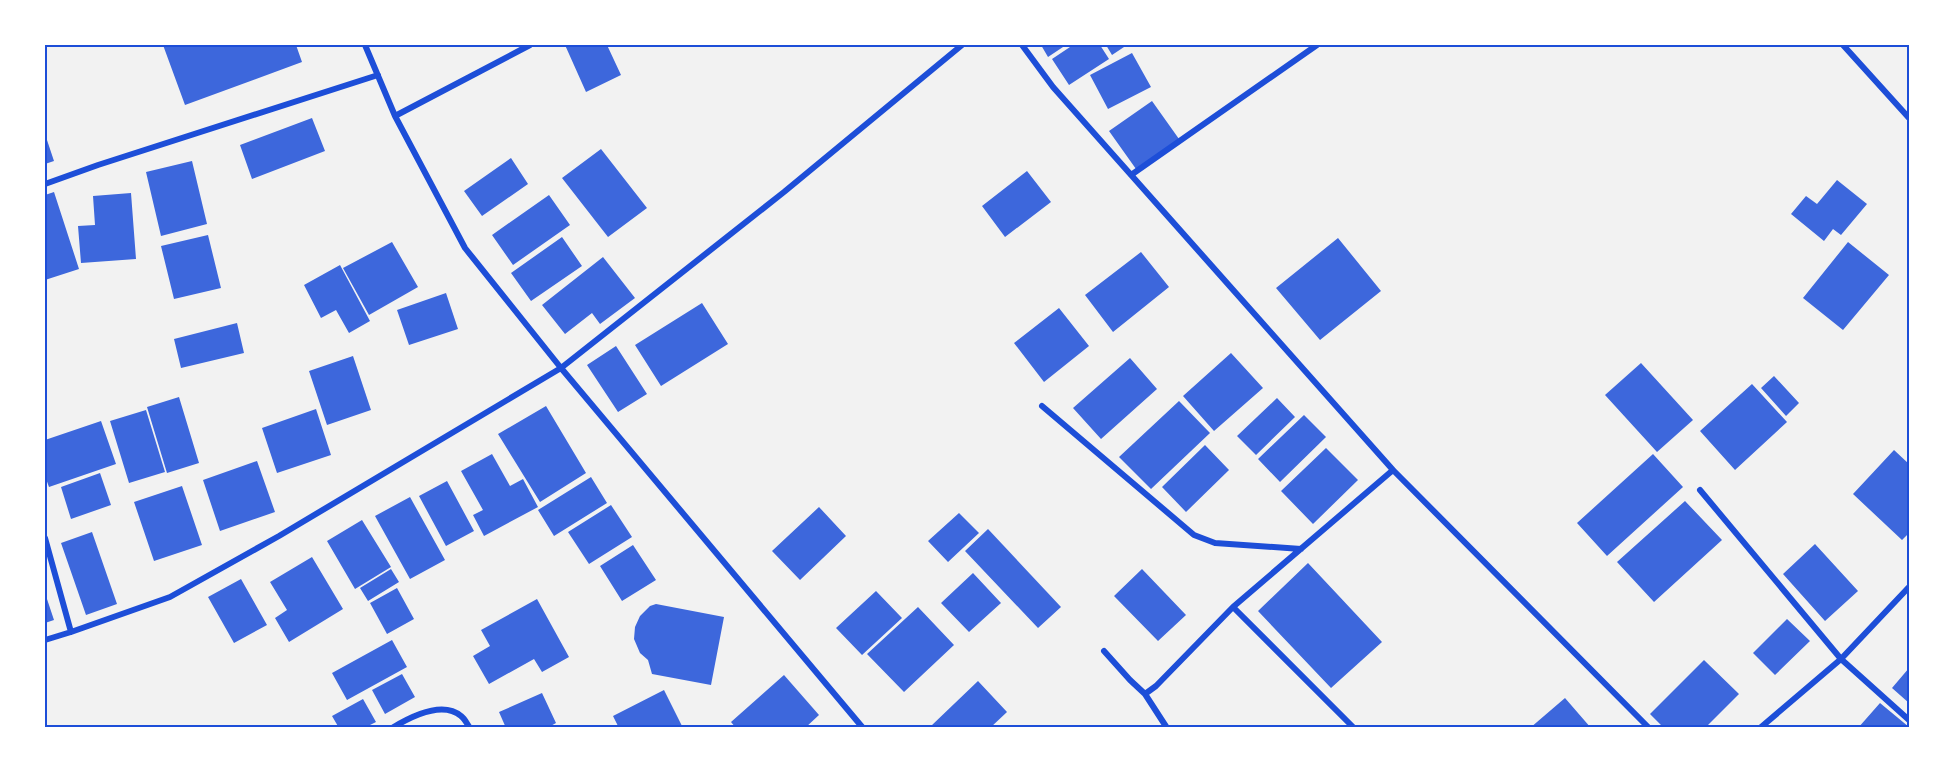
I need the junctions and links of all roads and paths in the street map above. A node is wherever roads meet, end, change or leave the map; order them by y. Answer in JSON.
{"nodes":[{"id":1,"x":365,"y":45,"type":"edge"},
{"id":2,"x":530,"y":45,"type":"edge"},
{"id":3,"x":962,"y":45,"type":"edge"},
{"id":4,"x":1022,"y":45,"type":"edge"},
{"id":5,"x":1317,"y":45,"type":"edge"},
{"id":6,"x":1843,"y":45,"type":"edge"},
{"id":7,"x":378,"y":75,"type":"junction"},
{"id":8,"x":395,"y":116,"type":"junction"},
{"id":9,"x":1909,"y":118,"type":"edge"},
{"id":10,"x":1131,"y":175,"type":"junction"},
{"id":11,"x":45,"y":184,"type":"edge"},
{"id":12,"x":561,"y":368,"type":"junction"},
{"id":13,"x":1042,"y":406,"type":"dead end"},
{"id":14,"x":1393,"y":470,"type":"junction"},
{"id":15,"x":1700,"y":490,"type":"dead end"},
{"id":16,"x":45,"y":538,"type":"edge"},
{"id":17,"x":1302,"y":549,"type":"junction"},
{"id":18,"x":1909,"y":587,"type":"edge"},
{"id":19,"x":1233,"y":607,"type":"junction"},
{"id":20,"x":71,"y":632,"type":"junction"},
{"id":21,"x":45,"y":640,"type":"edge"},
{"id":22,"x":1104,"y":651,"type":"dead end"},
{"id":23,"x":1841,"y":659,"type":"junction"},
{"id":24,"x":1145,"y":694,"type":"junction"},
{"id":25,"x":1909,"y":720,"type":"edge"},
{"id":26,"x":393,"y":728,"type":"edge"},
{"id":27,"x":470,"y":728,"type":"edge"},
{"id":28,"x":863,"y":728,"type":"edge"},
{"id":29,"x":1167,"y":728,"type":"edge"},
{"id":30,"x":1354,"y":728,"type":"edge"},
{"id":31,"x":1649,"y":728,"type":"edge"},
{"id":32,"x":1760,"y":728,"type":"edge"}],
"edges":[{"from":1,"to":7,"type":"street"},
{"from":2,"to":8,"type":"street"},
{"from":3,"to":12,"type":"street"},
{"from":4,"to":10,"type":"street"},
{"from":5,"to":10,"type":"street"},
{"from":6,"to":9,"type":"street"},
{"from":7,"to":8,"type":"street"},
{"from":7,"to":11,"type":"street"},
{"from":8,"to":12,"type":"street"},
{"from":10,"to":14,"type":"street"},
{"from":12,"to":20,"type":"street"},
{"from":12,"to":28,"type":"street"},
{"from":13,"to":17,"type":"street"},
{"from":14,"to":17,"type":"street"},
{"from":14,"to":31,"type":"street"},
{"from":15,"to":23,"type":"street"},
{"from":16,"to":20,"type":"street"},
{"from":17,"to":19,"type":"street"},
{"from":18,"to":23,"type":"street"},
{"from":19,"to":24,"type":"street"},
{"from":19,"to":30,"type":"street"},
{"from":20,"to":21,"type":"street"},
{"from":22,"to":24,"type":"street"},
{"from":23,"to":25,"type":"street"},
{"from":23,"to":32,"type":"street"},
{"from":24,"to":29,"type":"street"},
{"from":26,"to":27,"type":"street"}]}
